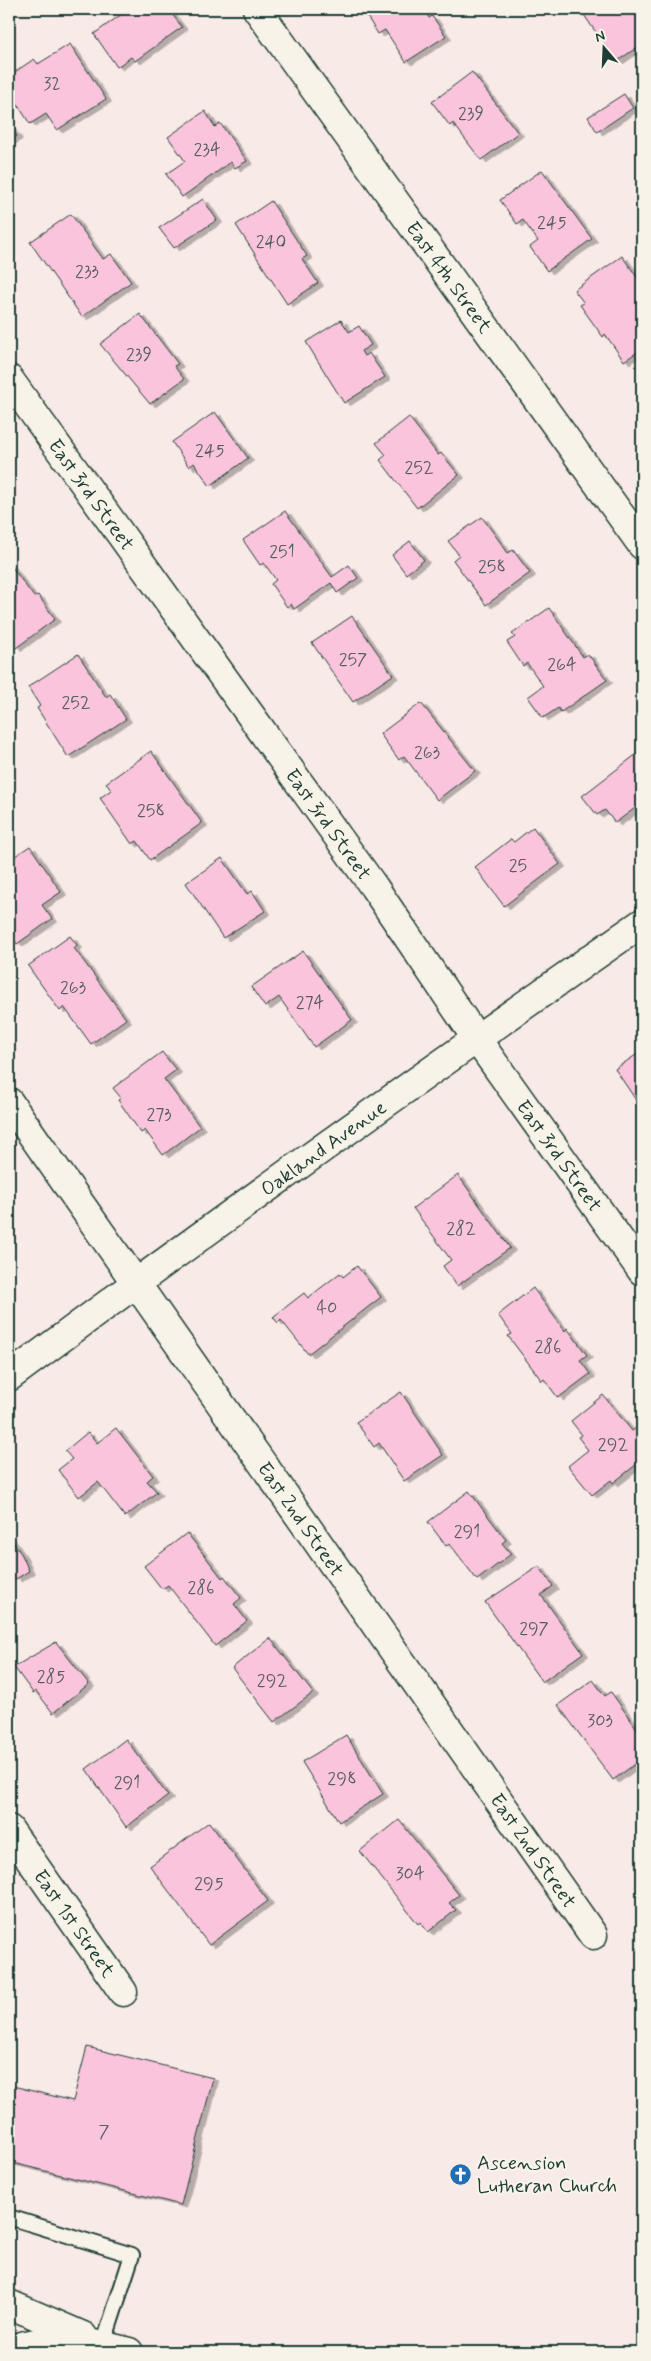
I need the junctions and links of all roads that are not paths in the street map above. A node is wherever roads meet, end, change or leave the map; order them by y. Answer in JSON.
{"nodes":[{"id":1,"x":257,"y":9,"type":"edge"},
{"id":2,"x":9,"y":379,"type":"edge"},
{"id":3,"x":642,"y":545,"type":"edge"},
{"id":4,"x":642,"y":923,"type":"edge"},
{"id":5,"x":476,"y":1038,"type":"junction"},
{"id":6,"x":9,"y":1102,"type":"edge"},
{"id":7,"x":642,"y":1271,"type":"edge"},
{"id":8,"x":136,"y":1282,"type":"junction"},
{"id":9,"x":9,"y":1377,"type":"edge"},
{"id":10,"x":9,"y":1830,"type":"edge"},
{"id":11,"x":592,"y":1935,"type":"dead end"},
{"id":12,"x":122,"y":1992,"type":"dead end"},
{"id":13,"x":9,"y":2217,"type":"edge"},
{"id":14,"x":9,"y":2304,"type":"edge"},
{"id":15,"x":103,"y":2345,"type":"junction"},
{"id":16,"x":9,"y":2350,"type":"edge"},
{"id":17,"x":129,"y":2352,"type":"edge"}],
"edges":[{"from":1,"to":3,"type":"street","name":"East 4th Street"},
{"from":2,"to":5,"type":"street","name":"East 3rd Street"},
{"from":4,"to":5,"type":"street","name":"Oakland Avenue"},
{"from":5,"to":7,"type":"street","name":"East 3rd Street"},
{"from":5,"to":8,"type":"street","name":"Oakland Avenue"},
{"from":6,"to":8,"type":"street","name":"East 2nd Street"},
{"from":8,"to":9,"type":"street","name":"Oakland Avenue"},
{"from":8,"to":11,"type":"street","name":"East 2nd Street"},
{"from":10,"to":12,"type":"street","name":"East 1st Street"},
{"from":13,"to":15,"type":"lane"},
{"from":14,"to":15,"type":"street"},
{"from":15,"to":16,"type":"street"},
{"from":15,"to":17,"type":"street"}]}
